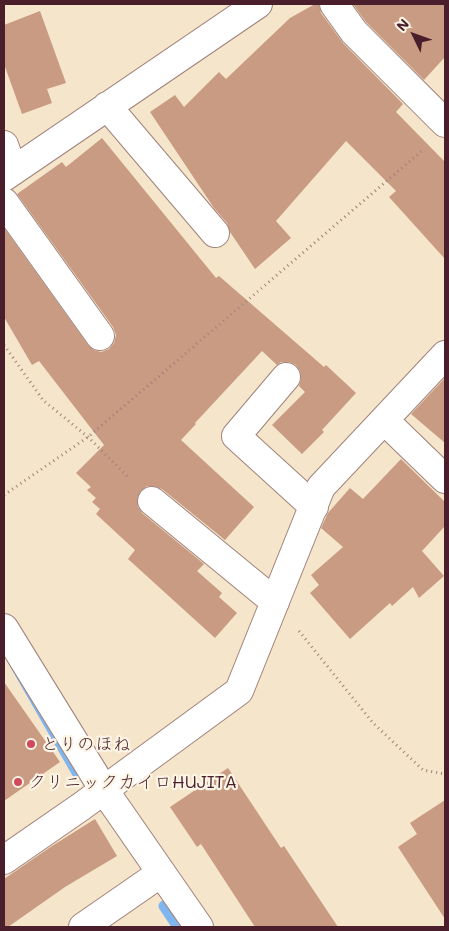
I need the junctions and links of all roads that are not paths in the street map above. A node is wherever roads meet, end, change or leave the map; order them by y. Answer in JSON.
{"nodes":[{"id":1,"x":258,"y":4,"type":"edge"},
{"id":2,"x":334,"y":4,"type":"edge"},
{"id":3,"x":231,"y":11,"type":"edge"},
{"id":4,"x":107,"y":106,"type":"junction"},
{"id":5,"x":438,"y":133,"type":"edge"},
{"id":6,"x":7,"y":164,"type":"edge"},
{"id":7,"x":4,"y":202,"type":"edge"},
{"id":8,"x":216,"y":233,"type":"dead end"},
{"id":9,"x":100,"y":336,"type":"dead end"},
{"id":10,"x":445,"y":355,"type":"edge"},
{"id":11,"x":286,"y":377,"type":"dead end"},
{"id":12,"x":384,"y":420,"type":"junction"},
{"id":13,"x":445,"y":479,"type":"edge"},
{"id":14,"x":152,"y":501,"type":"road end"},
{"id":15,"x":314,"y":507,"type":"junction"},
{"id":16,"x":275,"y":602,"type":"junction"},
{"id":17,"x":4,"y":628,"type":"edge"},
{"id":18,"x":104,"y":790,"type":"junction"},
{"id":19,"x":4,"y":860,"type":"edge"},
{"id":20,"x":161,"y":873,"type":"junction"},
{"id":21,"x":83,"y":927,"type":"edge"},
{"id":22,"x":199,"y":927,"type":"edge"}],
"edges":[{"from":1,"to":3,"type":"street"},
{"from":2,"to":5,"type":"street"},
{"from":3,"to":4,"type":"street"},
{"from":4,"to":6,"type":"street"},
{"from":4,"to":8,"type":"street"},
{"from":7,"to":9,"type":"street"},
{"from":10,"to":12,"type":"street"},
{"from":11,"to":15,"type":"street"},
{"from":12,"to":13,"type":"street"},
{"from":12,"to":15,"type":"street"},
{"from":14,"to":16,"type":"street"},
{"from":15,"to":16,"type":"street"},
{"from":16,"to":18,"type":"street"},
{"from":17,"to":18,"type":"street"},
{"from":18,"to":19,"type":"street"},
{"from":18,"to":20,"type":"street"},
{"from":20,"to":21,"type":"street"},
{"from":20,"to":22,"type":"street"}]}
